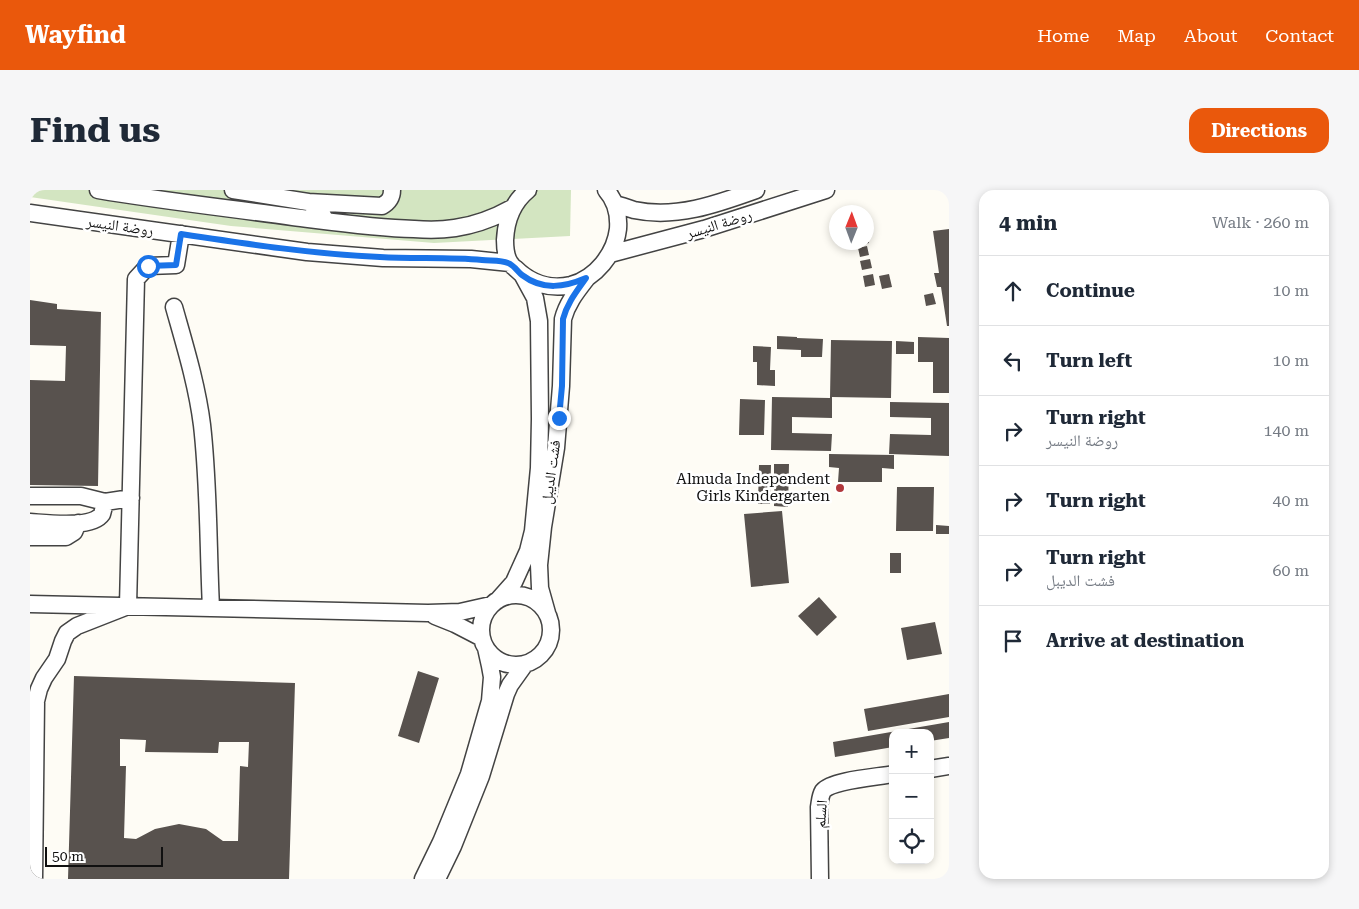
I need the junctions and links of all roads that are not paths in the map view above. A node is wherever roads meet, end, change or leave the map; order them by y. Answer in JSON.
{"nodes":[{"id":1,"x":98,"y":190,"type":"edge"},
{"id":2,"x":233,"y":190,"type":"edge"},
{"id":3,"x":392,"y":190,"type":"edge"},
{"id":4,"x":528,"y":190,"type":"edge"},
{"id":5,"x":606,"y":190,"type":"edge"},
{"id":6,"x":756,"y":190,"type":"edge"},
{"id":7,"x":826,"y":190,"type":"edge"},
{"id":8,"x":308,"y":202,"type":"junction"},
{"id":9,"x":616,"y":204,"type":"junction"},
{"id":10,"x":512,"y":208,"type":"junction"},
{"id":11,"x":30,"y":213,"type":"edge"},
{"id":12,"x":326,"y":221,"type":"junction"},
{"id":13,"x":181,"y":234,"type":"junction"},
{"id":14,"x":610,"y":254,"type":"junction"},
{"id":15,"x":510,"y":263,"type":"junction"},
{"id":16,"x":523,"y":276,"type":"junction"},
{"id":17,"x":586,"y":278,"type":"junction"},
{"id":18,"x":174,"y":307,"type":"dead end"},
{"id":19,"x":30,"y":496,"type":"edge"},
{"id":20,"x":131,"y":498,"type":"junction"},
{"id":21,"x":105,"y":502,"type":"junction"},
{"id":22,"x":30,"y":522,"type":"edge"},
{"id":23,"x":78,"y":523,"type":"junction"},
{"id":24,"x":30,"y":537,"type":"edge"},
{"id":25,"x":494,"y":602,"type":"junction"},
{"id":26,"x":30,"y":604,"type":"edge"},
{"id":27,"x":128,"y":606,"type":"junction"},
{"id":28,"x":211,"y":608,"type":"junction"},
{"id":29,"x":428,"y":613,"type":"junction"},
{"id":30,"x":547,"y":613,"type":"junction"},
{"id":31,"x":484,"y":643,"type":"junction"},
{"id":32,"x":525,"y":664,"type":"junction"},
{"id":33,"x":949,"y":766,"type":"edge"},
{"id":34,"x":934,"y":768,"type":"edge"},
{"id":35,"x":889,"y":775,"type":"edge"},
{"id":36,"x":34,"y":879,"type":"edge"},
{"id":37,"x":423,"y":879,"type":"edge"},
{"id":38,"x":437,"y":879,"type":"edge"},
{"id":39,"x":820,"y":879,"type":"edge"}],
"edges":[{"from":1,"to":12,"type":"street"},
{"from":2,"to":8,"type":"street"},
{"from":3,"to":8,"type":"street"},
{"from":4,"to":10,"type":"street"},
{"from":5,"to":9,"type":"street"},
{"from":6,"to":9,"type":"street","name":"روضة النيسر"},
{"from":7,"to":14,"type":"street","name":"روضة النيسر"},
{"from":8,"to":12,"type":"street"},
{"from":9,"to":14,"type":"street"},
{"from":10,"to":12,"type":"street"},
{"from":10,"to":15,"type":"street"},
{"from":11,"to":13,"type":"street","name":"روضة النيسر"},
{"from":13,"to":15,"type":"street","name":"روضة النيسر"},
{"from":13,"to":20,"type":"street"},
{"from":14,"to":17,"type":"street"},
{"from":15,"to":16,"type":"street"},
{"from":16,"to":17,"type":"street"},
{"from":16,"to":25,"type":"street","name":"فشت الديبل"},
{"from":17,"to":30,"type":"street","name":"فشت الديبل"},
{"from":18,"to":28,"type":"street"},
{"from":19,"to":21,"type":"street"},
{"from":20,"to":21,"type":"street"},
{"from":20,"to":27,"type":"street"},
{"from":21,"to":23,"type":"street"},
{"from":22,"to":23,"type":"street"},
{"from":23,"to":24,"type":"street"},
{"from":25,"to":29,"type":"street"},
{"from":25,"to":30,"type":"street"},
{"from":25,"to":31,"type":"street"},
{"from":26,"to":27,"type":"street"},
{"from":27,"to":28,"type":"street"},
{"from":27,"to":36,"type":"street"},
{"from":28,"to":29,"type":"street"},
{"from":29,"to":31,"type":"street"},
{"from":30,"to":32,"type":"street"},
{"from":31,"to":32,"type":"street"},
{"from":31,"to":37,"type":"street"},
{"from":32,"to":38,"type":"street"},
{"from":33,"to":34,"type":"street"},
{"from":35,"to":39,"type":"street","name":"السلم"}]}
